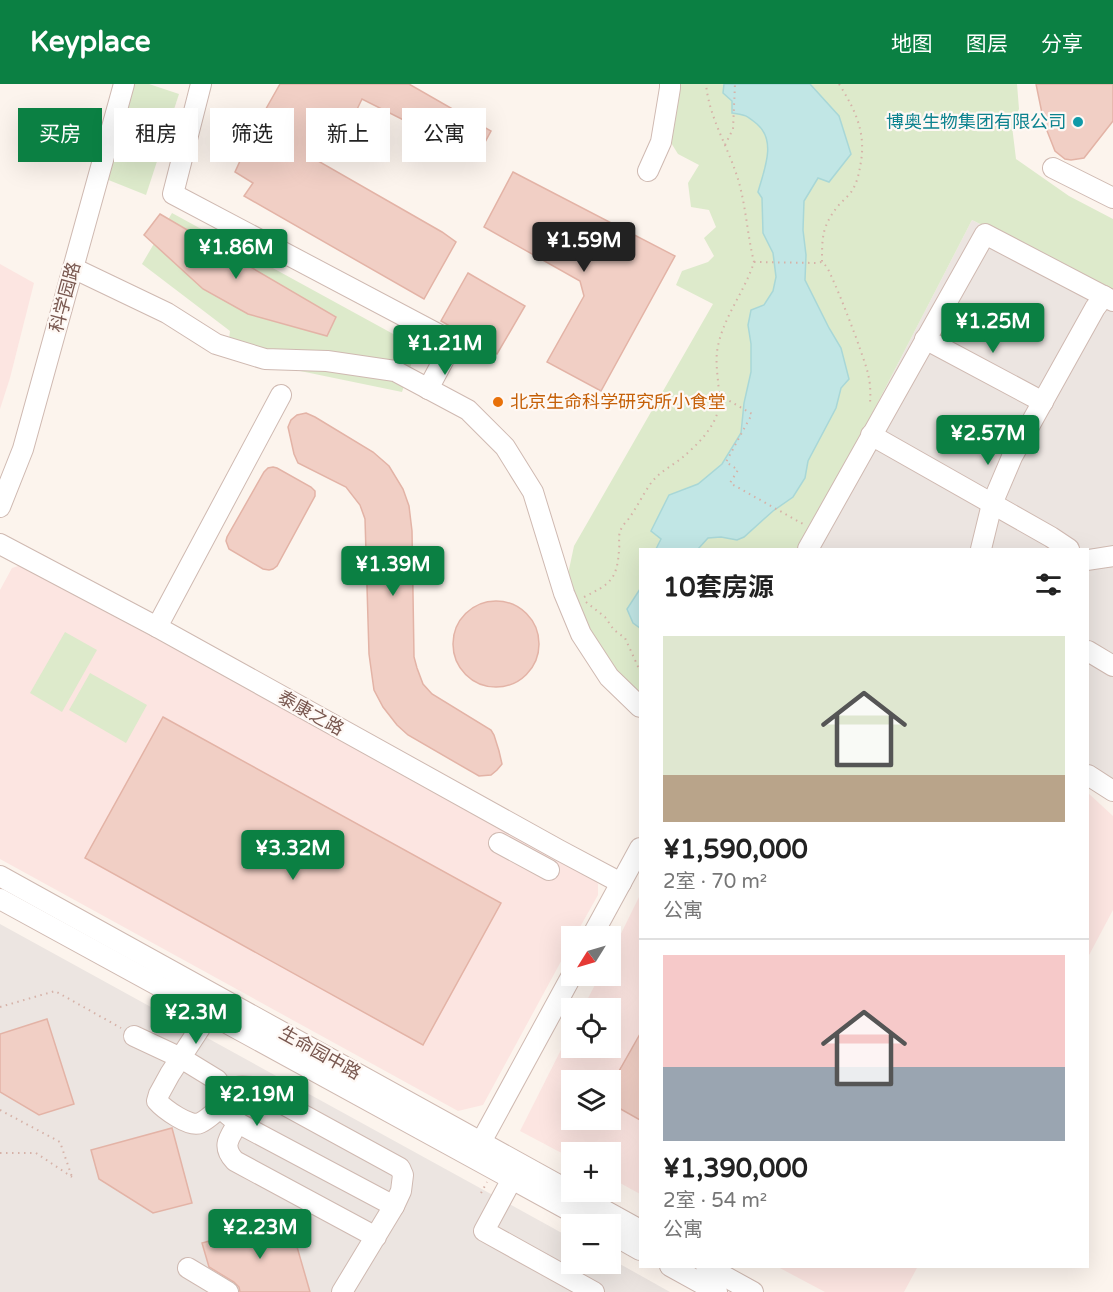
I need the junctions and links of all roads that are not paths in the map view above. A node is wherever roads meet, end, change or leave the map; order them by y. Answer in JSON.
{"nodes":[{"id":1,"x":124,"y":84,"type":"edge"},
{"id":2,"x":201,"y":84,"type":"edge"},
{"id":3,"x":670,"y":84,"type":"edge"},
{"id":4,"x":1053,"y":168,"type":"dead end"},
{"id":5,"x":648,"y":171,"type":"dead end"},
{"id":6,"x":1113,"y":198,"type":"edge"},
{"id":7,"x":73,"y":268,"type":"junction"},
{"id":8,"x":1109,"y":298,"type":"edge"},
{"id":9,"x":925,"y":339,"type":"junction"},
{"id":10,"x":428,"y":388,"type":"junction"},
{"id":11,"x":281,"y":395,"type":"dead end"},
{"id":12,"x":1043,"y":402,"type":"junction"},
{"id":13,"x":871,"y":435,"type":"junction"},
{"id":14,"x":992,"y":504,"type":"junction"},
{"id":15,"x":0,"y":507,"type":"edge"},
{"id":16,"x":0,"y":544,"type":"edge"},
{"id":17,"x":809,"y":548,"type":"edge"},
{"id":18,"x":981,"y":548,"type":"edge"},
{"id":19,"x":1068,"y":548,"type":"edge"},
{"id":20,"x":1113,"y":556,"type":"edge"},
{"id":21,"x":1089,"y":560,"type":"edge"},
{"id":22,"x":157,"y":627,"type":"junction"},
{"id":23,"x":1089,"y":652,"type":"edge"},
{"id":24,"x":1113,"y":666,"type":"edge"},
{"id":25,"x":639,"y":706,"type":"edge"},
{"id":26,"x":1089,"y":776,"type":"edge"},
{"id":27,"x":1113,"y":790,"type":"edge"},
{"id":28,"x":499,"y":843,"type":"dead end"},
{"id":29,"x":559,"y":850,"type":"junction"},
{"id":30,"x":639,"y":850,"type":"edge"},
{"id":31,"x":0,"y":876,"type":"edge"},
{"id":32,"x":621,"y":883,"type":"junction"},
{"id":33,"x":0,"y":899,"type":"edge"},
{"id":34,"x":597,"y":926,"type":"edge"},
{"id":35,"x":566,"y":986,"type":"edge"},
{"id":36,"x":209,"y":1014,"type":"junction"},
{"id":37,"x":134,"y":1036,"type":"road end"},
{"id":38,"x":181,"y":1058,"type":"junction"},
{"id":39,"x":223,"y":1100,"type":"junction"},
{"id":40,"x":238,"y":1123,"type":"junction"},
{"id":41,"x":481,"y":1142,"type":"junction"},
{"id":42,"x":512,"y":1179,"type":"junction"},
{"id":43,"x":394,"y":1206,"type":"junction"},
{"id":44,"x":576,"y":1214,"type":"edge"},
{"id":45,"x":639,"y":1229,"type":"edge"},
{"id":46,"x":376,"y":1237,"type":"junction"},
{"id":47,"x":621,"y":1239,"type":"edge"},
{"id":48,"x":639,"y":1249,"type":"edge"},
{"id":49,"x":188,"y":1268,"type":"dead end"},
{"id":50,"x":674,"y":1268,"type":"edge"},
{"id":51,"x":710,"y":1268,"type":"edge"},
{"id":52,"x":228,"y":1292,"type":"edge"},
{"id":53,"x":342,"y":1292,"type":"edge"},
{"id":54,"x":594,"y":1292,"type":"edge"},
{"id":55,"x":717,"y":1292,"type":"edge"},
{"id":56,"x":753,"y":1292,"type":"edge"}],
"edges":[{"from":1,"to":7,"type":"street","name":"科学园路"},
{"from":2,"to":10,"type":"street"},
{"from":3,"to":5,"type":"street"},
{"from":4,"to":6,"type":"street"},
{"from":7,"to":10,"type":"street"},
{"from":7,"to":15,"type":"street","name":"科学园路"},
{"from":8,"to":9,"type":"street"},
{"from":8,"to":12,"type":"street"},
{"from":9,"to":12,"type":"street"},
{"from":9,"to":13,"type":"street"},
{"from":10,"to":25,"type":"street"},
{"from":11,"to":22,"type":"street"},
{"from":12,"to":14,"type":"street"},
{"from":13,"to":14,"type":"street"},
{"from":13,"to":17,"type":"street"},
{"from":14,"to":18,"type":"street"},
{"from":14,"to":19,"type":"street"},
{"from":16,"to":22,"type":"street","name":"泰康之路"},
{"from":20,"to":21,"type":"street"},
{"from":22,"to":29,"type":"street","name":"泰康之路"},
{"from":23,"to":24,"type":"street"},
{"from":26,"to":27,"type":"street"},
{"from":28,"to":29,"type":"street"},
{"from":29,"to":32,"type":"street","name":"泰康之路"},
{"from":30,"to":32,"type":"street"},
{"from":31,"to":41,"type":"street","name":"生命园中路"},
{"from":32,"to":34,"type":"street"},
{"from":33,"to":36,"type":"street","name":"生命园中路"},
{"from":35,"to":41,"type":"street"},
{"from":36,"to":38,"type":"street"},
{"from":36,"to":42,"type":"street","name":"生命园中路"},
{"from":37,"to":38,"type":"street"},
{"from":38,"to":39,"type":"street"},
{"from":38,"to":39,"type":"street"},
{"from":39,"to":40,"type":"street"},
{"from":39,"to":43,"type":"street"},
{"from":40,"to":43,"type":"street"},
{"from":40,"to":46,"type":"street"},
{"from":41,"to":45,"type":"street","name":"生命园中路"},
{"from":42,"to":44,"type":"street","name":"生命园中路"},
{"from":42,"to":54,"type":"street"},
{"from":43,"to":46,"type":"street"},
{"from":46,"to":53,"type":"street"},
{"from":47,"to":48,"type":"street"},
{"from":49,"to":52,"type":"street"},
{"from":50,"to":55,"type":"street"},
{"from":51,"to":56,"type":"street"}]}
